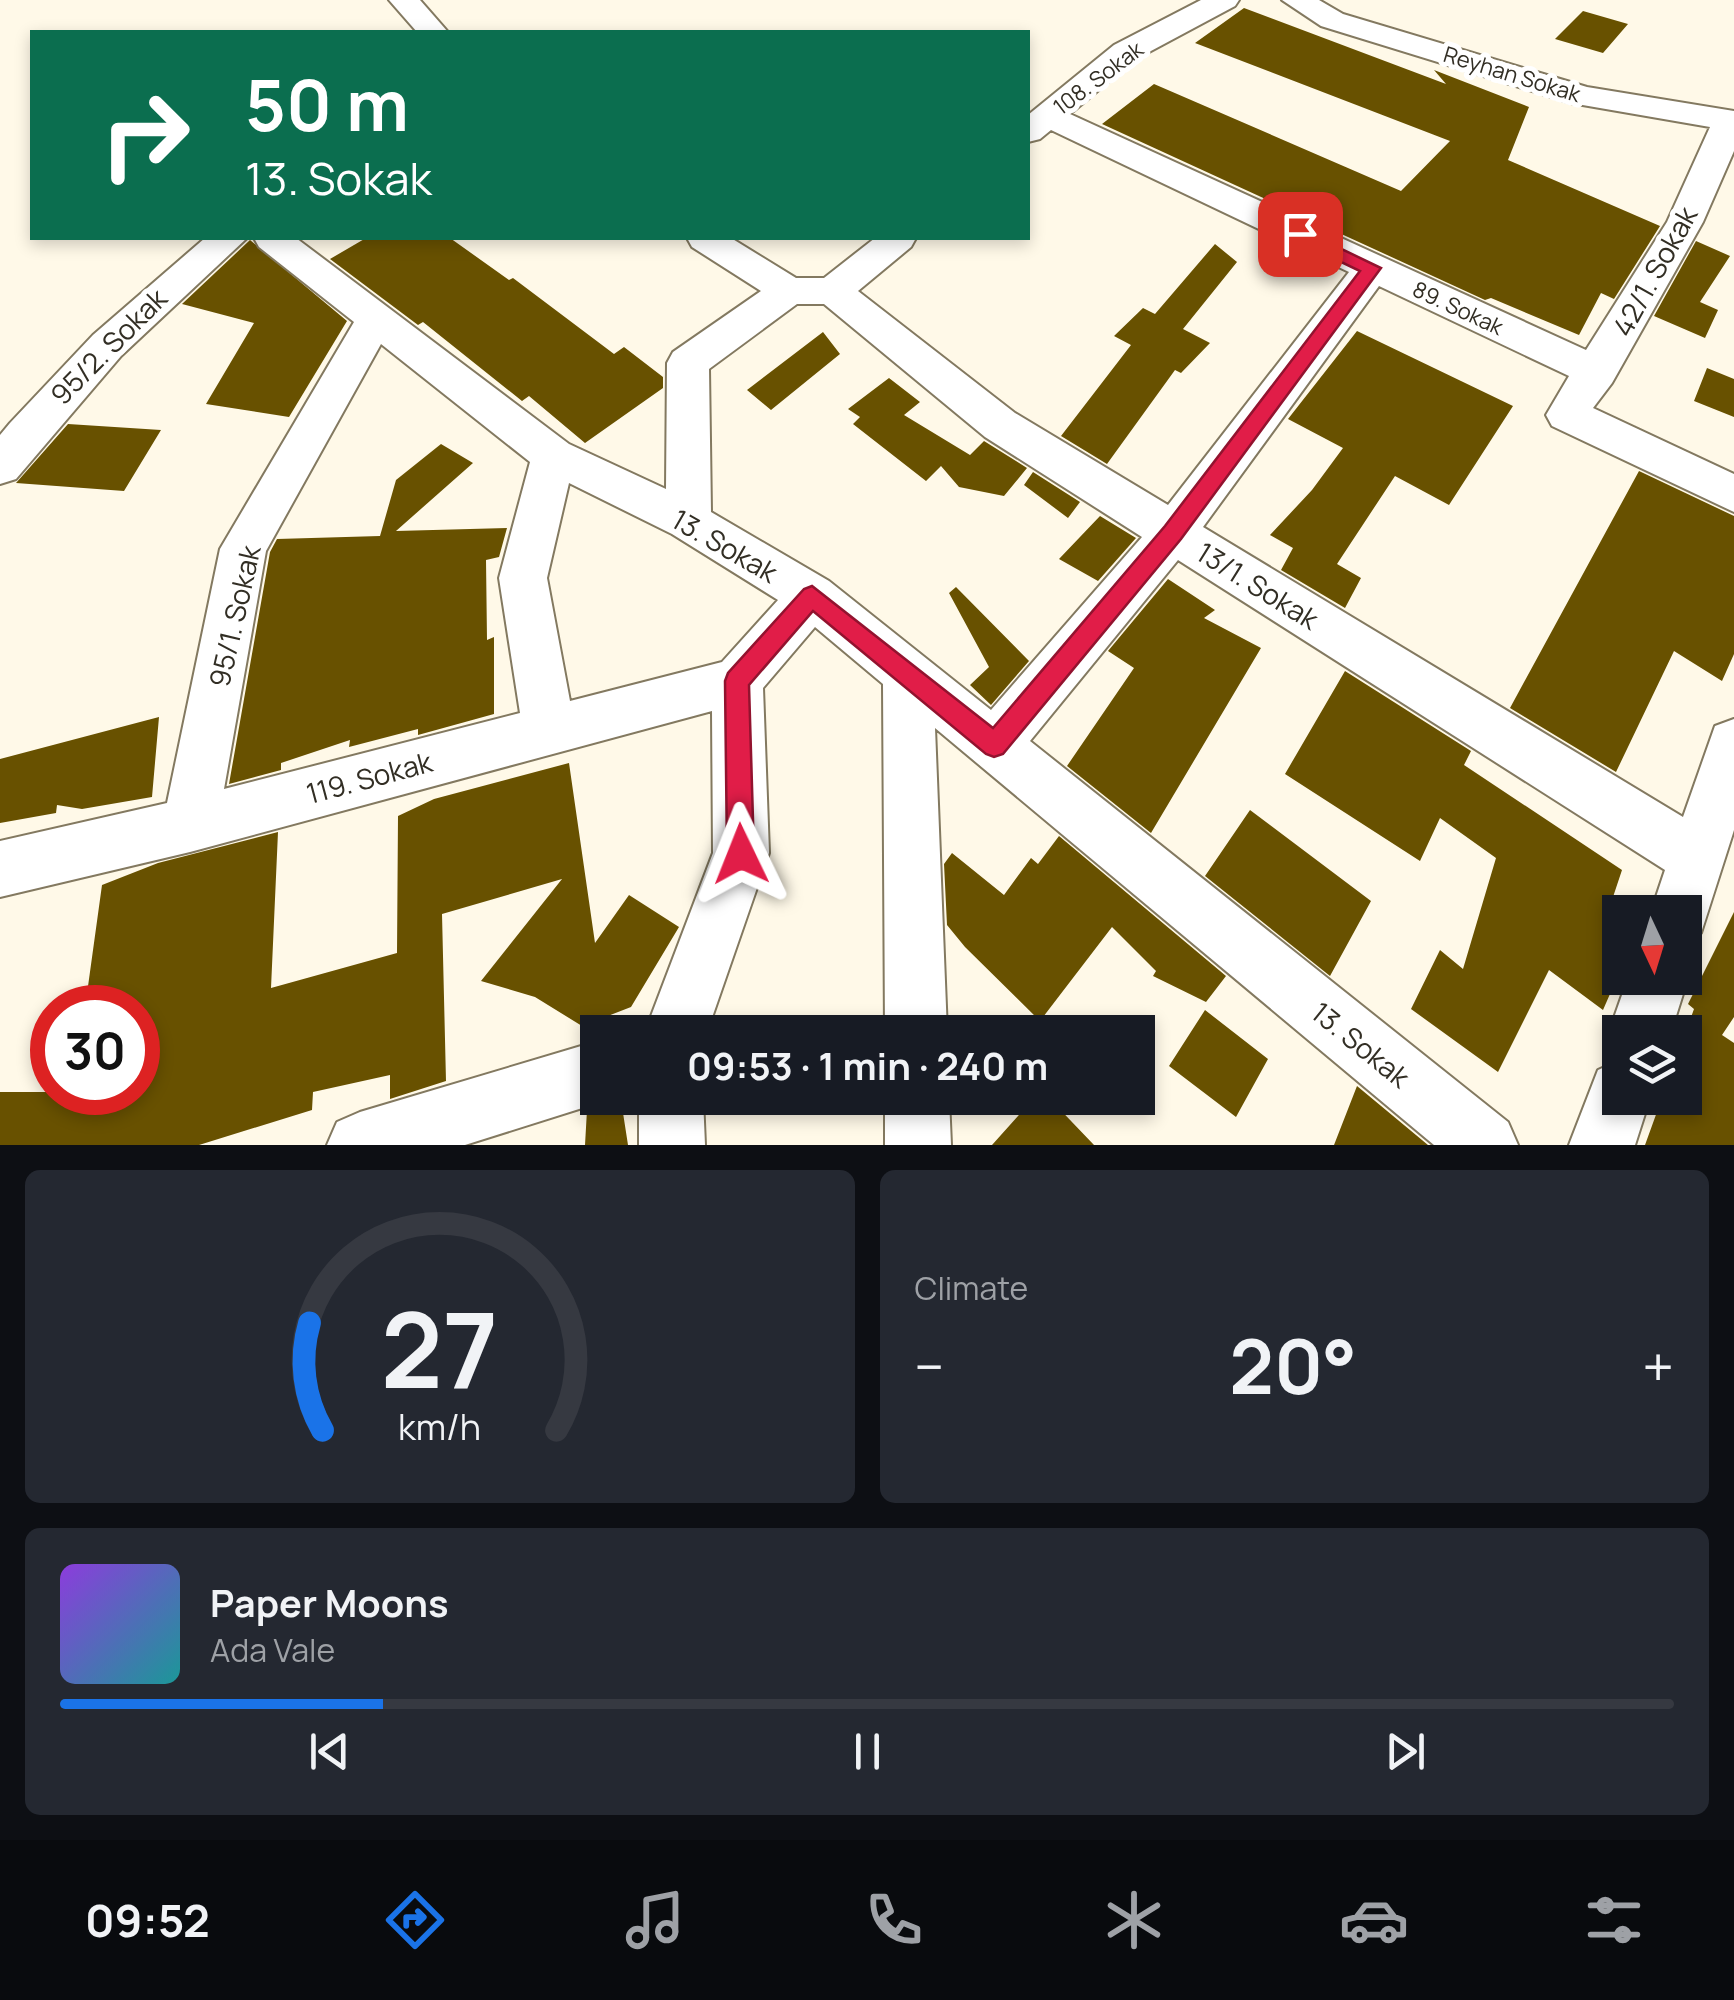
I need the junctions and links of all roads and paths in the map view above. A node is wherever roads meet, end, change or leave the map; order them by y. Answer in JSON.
{"nodes":[{"id":1,"x":404,"y":0,"type":"edge"},
{"id":2,"x":1224,"y":0,"type":"edge"},
{"id":3,"x":1298,"y":0,"type":"edge"},
{"id":4,"x":431,"y":30,"type":"edge"},
{"id":5,"x":1732,"y":121,"type":"edge"},
{"id":6,"x":1037,"y":124,"type":"edge"},
{"id":7,"x":226,"y":240,"type":"edge"},
{"id":8,"x":275,"y":240,"type":"edge"},
{"id":9,"x":709,"y":240,"type":"edge"},
{"id":10,"x":895,"y":240,"type":"edge"},
{"id":11,"x":1372,"y":268,"type":"junction"},
{"id":12,"x":811,"y":291,"type":"junction"},
{"id":13,"x":376,"y":318,"type":"junction"},
{"id":14,"x":1596,"y":372,"type":"junction"},
{"id":15,"x":553,"y":456,"type":"junction"},
{"id":16,"x":0,"y":468,"type":"edge"},
{"id":17,"x":1734,"y":494,"type":"edge"},
{"id":18,"x":688,"y":521,"type":"junction"},
{"id":19,"x":1173,"y":533,"type":"junction"},
{"id":20,"x":812,"y":596,"type":"junction"},
{"id":21,"x":908,"y":675,"type":"junction"},
{"id":22,"x":737,"y":681,"type":"junction"},
{"id":23,"x":549,"y":728,"type":"junction"},
{"id":24,"x":1734,"y":744,"type":"edge"},
{"id":25,"x":994,"y":745,"type":"junction"},
{"id":26,"x":190,"y":825,"type":"junction"},
{"id":27,"x":1698,"y":858,"type":"junction"},
{"id":28,"x":0,"y":870,"type":"edge"},
{"id":29,"x":1686,"y":895,"type":"edge"},
{"id":30,"x":682,"y":1015,"type":"edge"},
{"id":31,"x":916,"y":1015,"type":"edge"},
{"id":32,"x":580,"y":1078,"type":"edge"},
{"id":33,"x":671,"y":1115,"type":"edge"},
{"id":34,"x":917,"y":1115,"type":"edge"},
{"id":35,"x":1612,"y":1115,"type":"edge"},
{"id":36,"x":360,"y":1145,"type":"edge"},
{"id":37,"x":672,"y":1145,"type":"edge"},
{"id":38,"x":918,"y":1145,"type":"edge"},
{"id":39,"x":1485,"y":1145,"type":"edge"},
{"id":40,"x":1602,"y":1145,"type":"edge"}],
"edges":[{"from":1,"to":4,"type":"street"},
{"from":2,"to":6,"type":"street","name":"108. Sokak"},
{"from":3,"to":5,"type":"street","name":"Reyhan Sokak"},
{"from":5,"to":14,"type":"street","name":"42/1. Sokak"},
{"from":6,"to":11,"type":"street","name":"89. Sokak"},
{"from":7,"to":16,"type":"street","name":"95/2. Sokak"},
{"from":8,"to":13,"type":"street","name":"13. Sokak"},
{"from":9,"to":12,"type":"street","name":"13/1. Sokak"},
{"from":10,"to":12,"type":"street"},
{"from":11,"to":14,"type":"street","name":"89. Sokak"},
{"from":11,"to":19,"type":"street"},
{"from":12,"to":18,"type":"street"},
{"from":12,"to":19,"type":"street","name":"13/1. Sokak"},
{"from":13,"to":15,"type":"street","name":"13. Sokak"},
{"from":13,"to":26,"type":"street","name":"95/1. Sokak"},
{"from":14,"to":17,"type":"street","name":"42/1. Sokak"},
{"from":15,"to":18,"type":"street","name":"13. Sokak"},
{"from":15,"to":23,"type":"street"},
{"from":18,"to":20,"type":"street","name":"13. Sokak"},
{"from":19,"to":25,"type":"street"},
{"from":19,"to":27,"type":"street","name":"13/1. Sokak"},
{"from":20,"to":21,"type":"street","name":"13. Sokak"},
{"from":20,"to":22,"type":"street"},
{"from":21,"to":25,"type":"street","name":"13. Sokak"},
{"from":21,"to":31,"type":"street"},
{"from":22,"to":23,"type":"street","name":"119. Sokak"},
{"from":22,"to":30,"type":"street"},
{"from":23,"to":26,"type":"street","name":"119. Sokak"},
{"from":24,"to":27,"type":"street"},
{"from":25,"to":39,"type":"street","name":"13. Sokak"},
{"from":26,"to":28,"type":"street","name":"119. Sokak"},
{"from":27,"to":29,"type":"street"},
{"from":32,"to":36,"type":"street"},
{"from":33,"to":37,"type":"street"},
{"from":34,"to":38,"type":"street"},
{"from":35,"to":40,"type":"street"}]}
